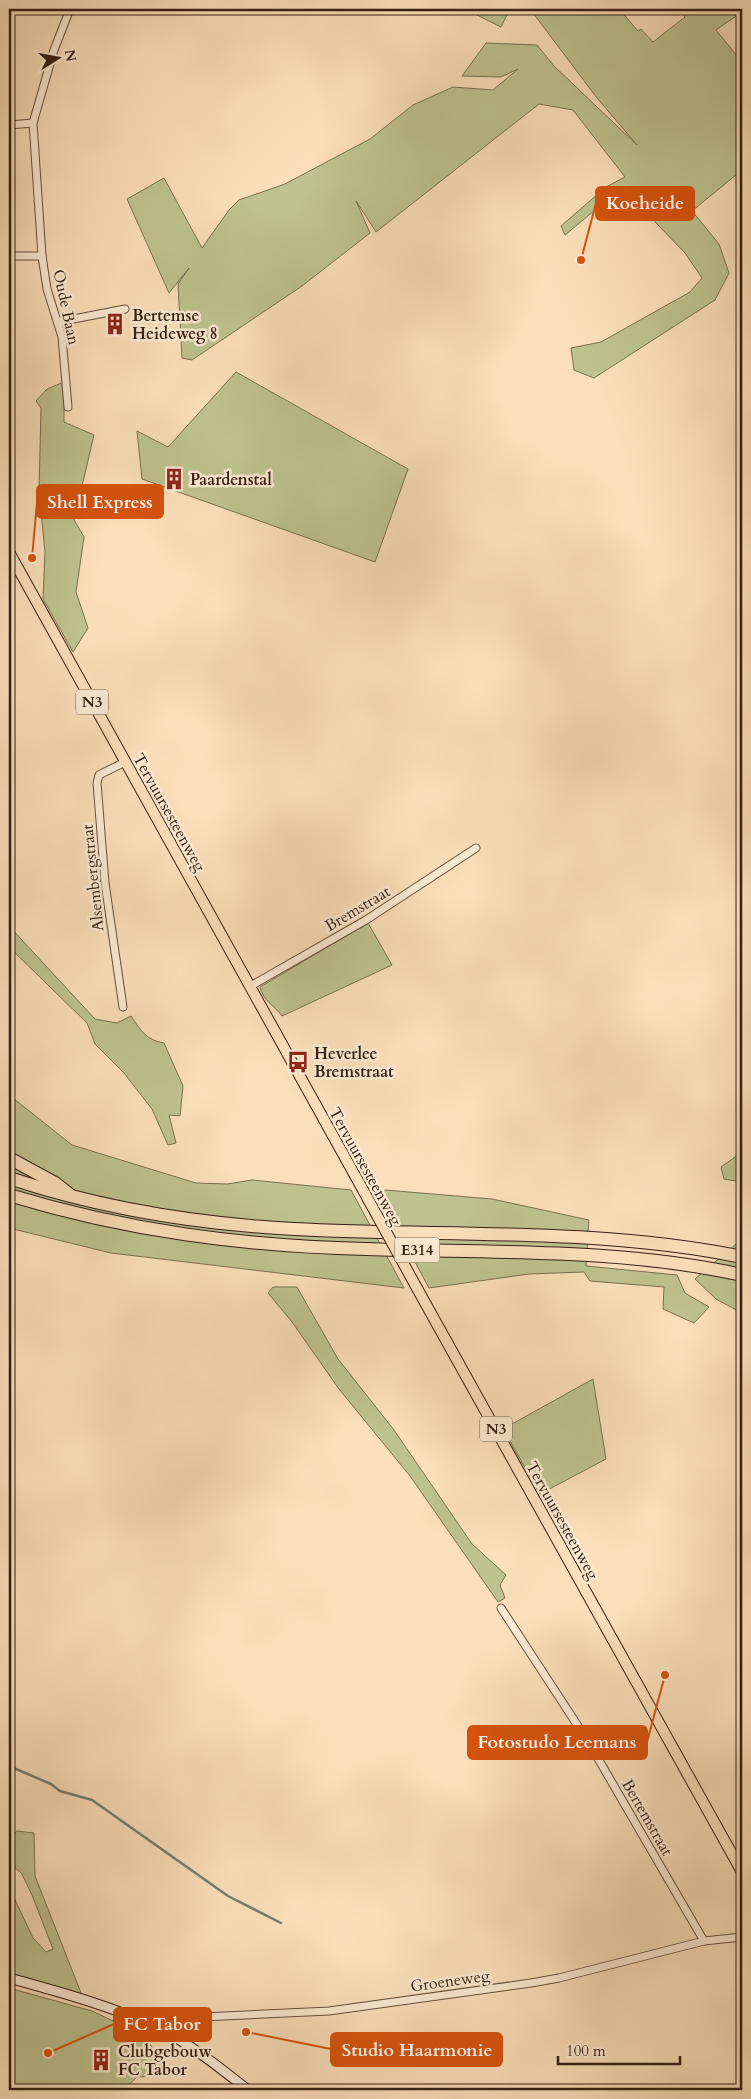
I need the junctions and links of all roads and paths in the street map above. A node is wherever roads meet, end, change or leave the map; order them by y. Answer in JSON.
{"nodes":[{"id":1,"x":70,"y":9,"type":"edge"},
{"id":2,"x":33,"y":123,"type":"junction"},
{"id":3,"x":9,"y":125,"type":"edge"},
{"id":4,"x":9,"y":256,"type":"edge"},
{"id":5,"x":42,"y":256,"type":"junction"},
{"id":6,"x":125,"y":309,"type":"dead end"},
{"id":7,"x":58,"y":322,"type":"junction"},
{"id":8,"x":68,"y":407,"type":"dead end"},
{"id":9,"x":9,"y":552,"type":"edge"},
{"id":10,"x":125,"y":762,"type":"junction"},
{"id":11,"x":476,"y":848,"type":"dead end"},
{"id":12,"x":250,"y":987,"type":"junction"},
{"id":13,"x":123,"y":1007,"type":"dead end"},
{"id":14,"x":9,"y":1158,"type":"edge"},
{"id":15,"x":9,"y":1178,"type":"edge"},
{"id":16,"x":9,"y":1195,"type":"edge"},
{"id":17,"x":71,"y":1196,"type":"junction"},
{"id":18,"x":742,"y":1257,"type":"edge"},
{"id":19,"x":742,"y":1275,"type":"edge"},
{"id":20,"x":500,"y":1608,"type":"dead end"},
{"id":21,"x":742,"y":1872,"type":"edge"},
{"id":22,"x":742,"y":1938,"type":"edge"},
{"id":23,"x":704,"y":1940,"type":"junction"},
{"id":24,"x":9,"y":1978,"type":"edge"},
{"id":25,"x":161,"y":2030,"type":"junction"},
{"id":26,"x":248,"y":2090,"type":"edge"}],
"edges":[{"from":1,"to":2,"type":"street","name":"Oude Baan"},
{"from":2,"to":3,"type":"street"},
{"from":2,"to":5,"type":"street","name":"Oude Baan"},
{"from":4,"to":5,"type":"street"},
{"from":5,"to":7,"type":"street","name":"Oude Baan"},
{"from":6,"to":7,"type":"street"},
{"from":7,"to":8,"type":"street","name":"Oude Baan"},
{"from":9,"to":10,"type":"main road","name":"Tervuursesteenweg","number":"N3"},
{"from":10,"to":12,"type":"main road","name":"Tervuursesteenweg","number":"N3"},
{"from":10,"to":13,"type":"street","name":"Alsembergstraat"},
{"from":11,"to":12,"type":"street","name":"Bremstraat"},
{"from":12,"to":21,"type":"main road","name":"Tervuursesteenweg","number":"N3","bridge":true},
{"from":14,"to":17,"type":"highway"},
{"from":15,"to":17,"type":"highway","number":"E314"},
{"from":16,"to":19,"type":"highway","number":"E314"},
{"from":17,"to":18,"type":"highway","number":"E314"},
{"from":20,"to":23,"type":"street","name":"Bertemstraat"},
{"from":22,"to":23,"type":"street","name":"Groeneweg"},
{"from":23,"to":25,"type":"street","name":"Groeneweg"},
{"from":24,"to":25,"type":"main road"},
{"from":25,"to":26,"type":"main road"}]}
